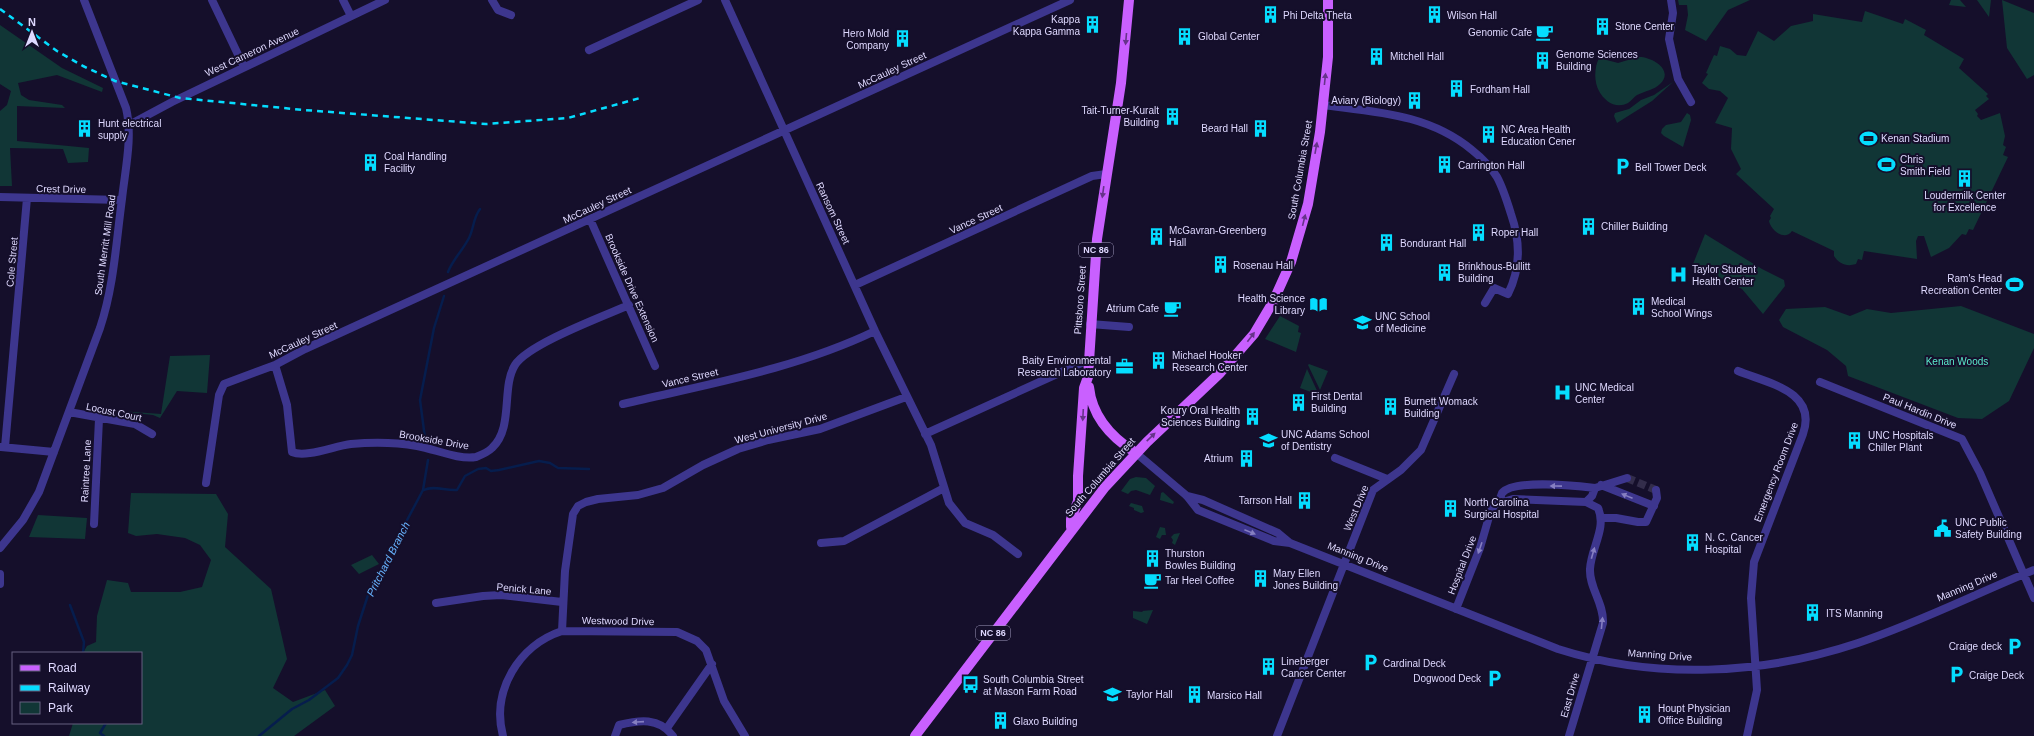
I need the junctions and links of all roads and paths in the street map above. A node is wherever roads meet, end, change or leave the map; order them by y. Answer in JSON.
{"nodes":[{"id":1,"x":84,"y":0,"type":"edge"},
{"id":2,"x":212,"y":0,"type":"edge"},
{"id":3,"x":343,"y":0,"type":"edge"},
{"id":4,"x":385,"y":0,"type":"edge"},
{"id":5,"x":492,"y":0,"type":"edge"},
{"id":6,"x":698,"y":0,"type":"edge"},
{"id":7,"x":725,"y":0,"type":"edge"},
{"id":8,"x":1070,"y":0,"type":"edge"},
{"id":9,"x":1129,"y":0,"type":"edge"},
{"id":10,"x":1328,"y":0,"type":"edge"},
{"id":11,"x":1671,"y":0,"type":"edge"},
{"id":12,"x":511,"y":15,"type":"dead end"},
{"id":13,"x":351,"y":16,"type":"junction"},
{"id":14,"x":589,"y":50,"type":"dead end"},
{"id":15,"x":244,"y":67,"type":"junction"},
{"id":16,"x":1691,"y":102,"type":"dead end"},
{"id":17,"x":1323,"y":105,"type":"junction"},
{"id":18,"x":129,"y":125,"type":"junction"},
{"id":19,"x":783,"y":131,"type":"junction"},
{"id":20,"x":1106,"y":174,"type":"junction"},
{"id":21,"x":0,"y":198,"type":"edge"},
{"id":22,"x":27,"y":198,"type":"junction"},
{"id":23,"x":121,"y":200,"type":"junction"},
{"id":24,"x":590,"y":219,"type":"junction"},
{"id":25,"x":855,"y":285,"type":"junction"},
{"id":26,"x":1485,"y":303,"type":"dead end"},
{"id":27,"x":629,"y":305,"type":"junction"},
{"id":28,"x":1090,"y":324,"type":"junction"},
{"id":29,"x":1129,"y":327,"type":"dead end"},
{"id":30,"x":875,"y":331,"type":"junction"},
{"id":31,"x":1088,"y":360,"type":"junction"},
{"id":32,"x":276,"y":364,"type":"junction"},
{"id":33,"x":655,"y":366,"type":"dead end"},
{"id":34,"x":1738,"y":371,"type":"dead end"},
{"id":35,"x":1454,"y":374,"type":"dead end"},
{"id":36,"x":1088,"y":377,"type":"junction"},
{"id":37,"x":1820,"y":382,"type":"dead end"},
{"id":38,"x":906,"y":397,"type":"junction"},
{"id":39,"x":623,"y":404,"type":"dead end"},
{"id":40,"x":69,"y":412,"type":"junction"},
{"id":41,"x":99,"y":419,"type":"junction"},
{"id":42,"x":152,"y":434,"type":"dead end"},
{"id":43,"x":925,"y":434,"type":"junction"},
{"id":44,"x":3,"y":447,"type":"edge"},
{"id":45,"x":54,"y":452,"type":"junction"},
{"id":46,"x":1136,"y":452,"type":"junction"},
{"id":47,"x":1335,"y":458,"type":"dead end"},
{"id":48,"x":1627,"y":478,"type":"tunnel mouth"},
{"id":49,"x":1387,"y":479,"type":"junction"},
{"id":50,"x":206,"y":483,"type":"dead end"},
{"id":51,"x":1598,"y":486,"type":"junction"},
{"id":52,"x":944,"y":488,"type":"junction"},
{"id":53,"x":1656,"y":490,"type":"dead end"},
{"id":54,"x":1500,"y":502,"type":"junction"},
{"id":55,"x":1586,"y":502,"type":"junction"},
{"id":56,"x":1654,"y":506,"type":"junction"},
{"id":57,"x":1602,"y":518,"type":"junction"},
{"id":58,"x":94,"y":524,"type":"dead end"},
{"id":59,"x":1071,"y":529,"type":"junction"},
{"id":60,"x":821,"y":543,"type":"dead end"},
{"id":61,"x":0,"y":548,"type":"edge"},
{"id":62,"x":1018,"y":554,"type":"dead end"},
{"id":63,"x":1344,"y":565,"type":"junction"},
{"id":64,"x":2034,"y":570,"type":"edge"},
{"id":65,"x":0,"y":574,"type":"edge"},
{"id":66,"x":2024,"y":574,"type":"junction"},
{"id":67,"x":0,"y":584,"type":"edge"},
{"id":68,"x":2034,"y":598,"type":"edge"},
{"id":69,"x":562,"y":602,"type":"junction"},
{"id":70,"x":436,"y":603,"type":"dead end"},
{"id":71,"x":1456,"y":609,"type":"junction"},
{"id":72,"x":562,"y":631,"type":"junction"},
{"id":73,"x":1591,"y":659,"type":"junction"},
{"id":74,"x":712,"y":664,"type":"junction"},
{"id":75,"x":1755,"y":667,"type":"junction"},
{"id":76,"x":667,"y":728,"type":"junction"},
{"id":77,"x":503,"y":736,"type":"edge"},
{"id":78,"x":615,"y":736,"type":"edge"},
{"id":79,"x":673,"y":736,"type":"edge"},
{"id":80,"x":745,"y":736,"type":"edge"},
{"id":81,"x":915,"y":736,"type":"edge"},
{"id":82,"x":1277,"y":736,"type":"edge"},
{"id":83,"x":1568,"y":736,"type":"edge"},
{"id":84,"x":1747,"y":736,"type":"edge"}],
"edges":[{"from":1,"to":18,"type":"street","name":"South Merritt Mill Road"},
{"from":2,"to":15,"type":"street"},
{"from":3,"to":13,"type":"street"},
{"from":4,"to":13,"type":"street","name":"West Cameron Avenue"},
{"from":5,"to":12,"type":"street"},
{"from":6,"to":14,"type":"street"},
{"from":7,"to":19,"type":"street","name":"Ransom Street"},
{"from":8,"to":19,"type":"street","name":"McCauley Street"},
{"from":9,"to":20,"type":"main road","name":"Pittsboro Street","number":"NC 86","one_way":true},
{"from":17,"to":10,"type":"main road","name":"South Columbia Street","number":"NC 86","one_way":true},
{"from":11,"to":16,"type":"street"},
{"from":13,"to":15,"type":"street","name":"West Cameron Avenue"},
{"from":15,"to":18,"type":"street","name":"West Cameron Avenue"},
{"from":17,"to":26,"type":"street"},
{"from":46,"to":17,"type":"main road","name":"South Columbia Street","number":"NC 86","one_way":true},
{"from":18,"to":23,"type":"street","name":"South Merritt Mill Road"},
{"from":19,"to":24,"type":"street","name":"McCauley Street"},
{"from":19,"to":25,"type":"street","name":"Ransom Street"},
{"from":20,"to":25,"type":"street","name":"Vance Street"},
{"from":20,"to":28,"type":"main road","name":"Pittsboro Street","number":"NC 86","one_way":true},
{"from":21,"to":22,"type":"street","name":"Crest Drive"},
{"from":22,"to":23,"type":"street","name":"Crest Drive"},
{"from":22,"to":44,"type":"street","name":"Cole Street"},
{"from":23,"to":40,"type":"street","name":"South Merritt Mill Road"},
{"from":24,"to":27,"type":"street","name":"Brookside Drive Extension"},
{"from":24,"to":32,"type":"street","name":"McCauley Street"},
{"from":25,"to":30,"type":"street","name":"Ransom Street"},
{"from":27,"to":32,"type":"street","name":"Brookside Drive"},
{"from":27,"to":33,"type":"street","name":"Brookside Drive Extension"},
{"from":28,"to":29,"type":"street"},
{"from":28,"to":31,"type":"main road","name":"Pittsboro Street","number":"NC 86"},
{"from":30,"to":38,"type":"street","name":"Ransom Street"},
{"from":30,"to":39,"type":"street","name":"Vance Street"},
{"from":31,"to":36,"type":"main road","name":"Pittsboro Street","number":"NC 86"},
{"from":31,"to":43,"type":"street"},
{"from":32,"to":50,"type":"street","name":"McCauley Street"},
{"from":34,"to":75,"type":"street","name":"Emergency Room Drive"},
{"from":35,"to":49,"type":"street","name":"West Drive"},
{"from":36,"to":46,"type":"main road","name":"Manning Drive"},
{"from":36,"to":59,"type":"main road","name":"Pittsboro Street","number":"NC 86","one_way":true},
{"from":37,"to":66,"type":"street","name":"Paul Hardin Drive"},
{"from":38,"to":43,"type":"street","name":"Ransom Street"},
{"from":38,"to":69,"type":"street","name":"West University Drive"},
{"from":40,"to":41,"type":"street","name":"Locust Court"},
{"from":40,"to":45,"type":"street","name":"South Merritt Mill Road"},
{"from":41,"to":42,"type":"street","name":"Locust Court"},
{"from":41,"to":58,"type":"street","name":"Raintree Lane"},
{"from":43,"to":52,"type":"street","name":"Ransom Street"},
{"from":44,"to":45,"type":"street"},
{"from":45,"to":61,"type":"street","name":"South Merritt Mill Road"},
{"from":46,"to":59,"type":"main road","name":"South Columbia Street","number":"NC 86"},
{"from":46,"to":63,"type":"street","name":"Manning Drive"},
{"from":47,"to":49,"type":"street"},
{"from":48,"to":51,"type":"street"},
{"from":49,"to":63,"type":"street","name":"West Drive"},
{"from":51,"to":54,"type":"street","name":"Hospital Drive","one_way":true},
{"from":51,"to":55,"type":"street"},
{"from":56,"to":51,"type":"street","one_way":true},
{"from":52,"to":60,"type":"street"},
{"from":52,"to":62,"type":"street","name":"Ransom Street"},
{"from":53,"to":56,"type":"street"},
{"from":54,"to":55,"type":"street"},
{"from":54,"to":71,"type":"street","name":"Hospital Drive","one_way":true},
{"from":55,"to":57,"type":"street"},
{"from":56,"to":57,"type":"street"},
{"from":73,"to":57,"type":"street","one_way":true},
{"from":59,"to":81,"type":"main road","name":"South Columbia Street","number":"NC 86"},
{"from":63,"to":71,"type":"street","name":"Manning Drive"},
{"from":63,"to":82,"type":"street","name":"West Drive"},
{"from":64,"to":66,"type":"street","name":"Manning Drive"},
{"from":65,"to":67,"type":"street"},
{"from":66,"to":68,"type":"street","name":"Paul Hardin Drive"},
{"from":66,"to":75,"type":"street","name":"Manning Drive"},
{"from":69,"to":70,"type":"street","name":"Penick Lane"},
{"from":69,"to":72,"type":"street","name":"West University Drive"},
{"from":71,"to":73,"type":"street","name":"Manning Drive"},
{"from":72,"to":74,"type":"street","name":"Westwood Drive"},
{"from":72,"to":77,"type":"street","name":"Westwood Drive"},
{"from":73,"to":75,"type":"street","name":"Manning Drive"},
{"from":73,"to":83,"type":"street","name":"East Drive"},
{"from":74,"to":76,"type":"street"},
{"from":74,"to":80,"type":"street","name":"Westwood Drive"},
{"from":75,"to":84,"type":"street","name":"Emergency Room Drive"},
{"from":76,"to":78,"type":"street","one_way":true},
{"from":76,"to":79,"type":"street"}]}
